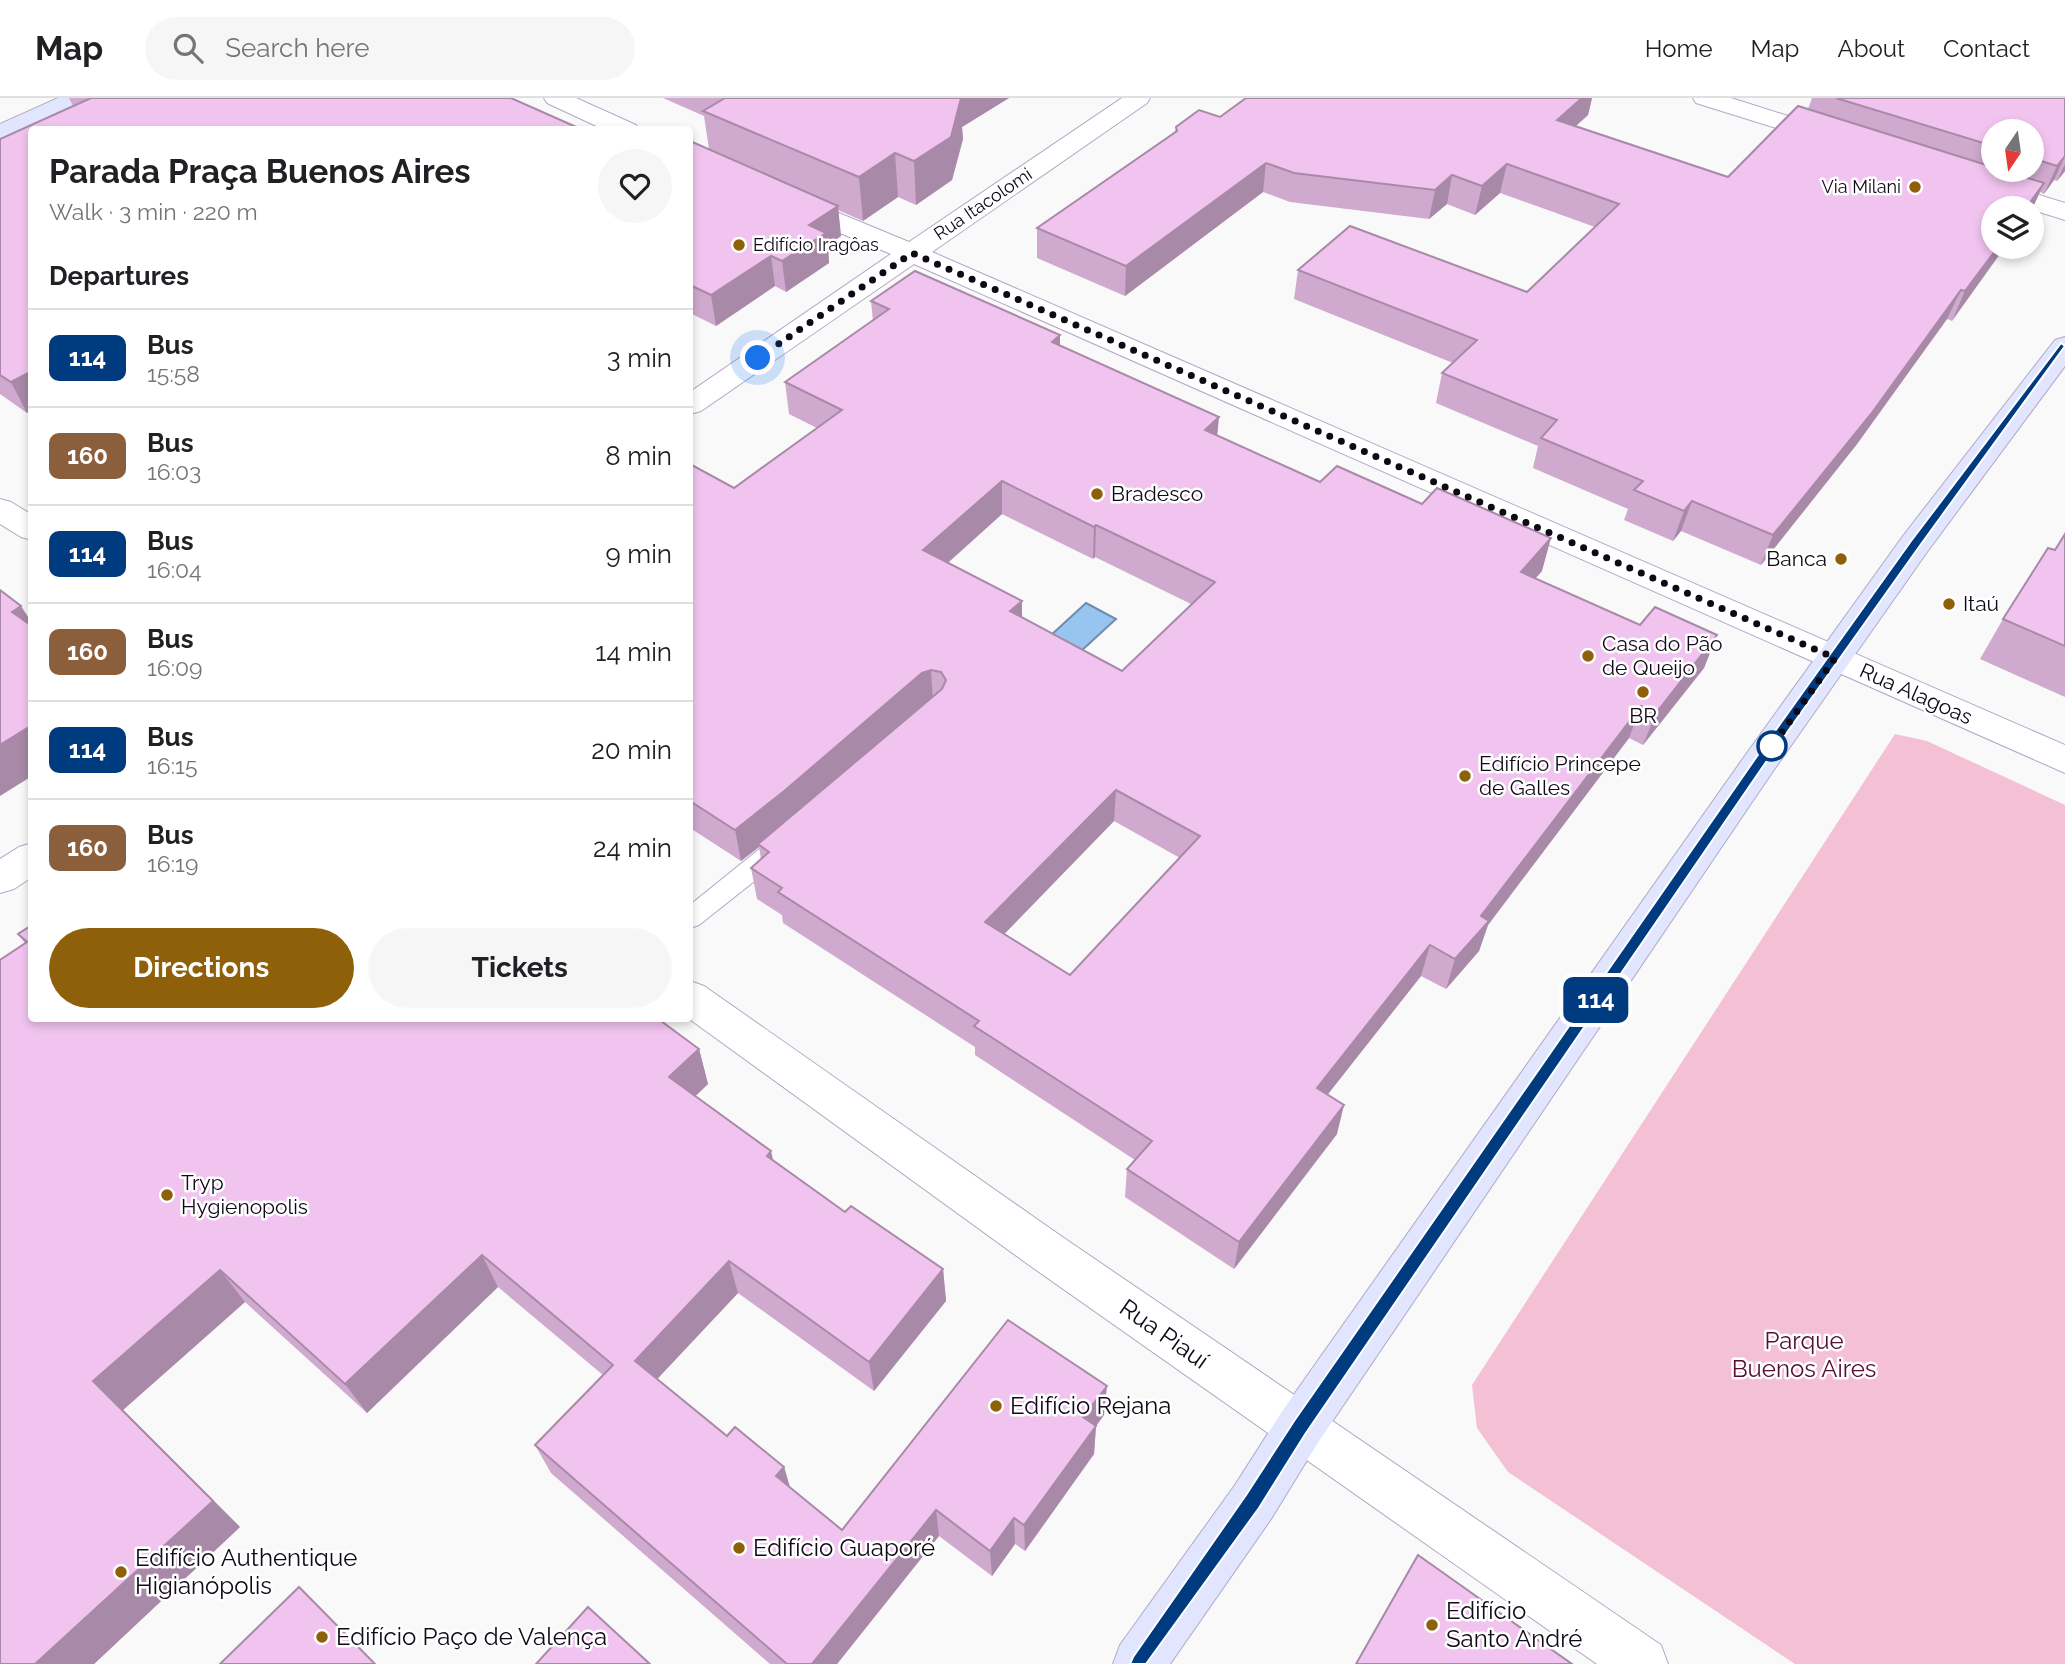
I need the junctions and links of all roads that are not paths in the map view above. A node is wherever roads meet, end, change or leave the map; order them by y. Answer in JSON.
{"nodes":[{"id":1,"x":78,"y":98,"type":"edge"},
{"id":2,"x":556,"y":98,"type":"edge"},
{"id":3,"x":1138,"y":98,"type":"edge"},
{"id":4,"x":1705,"y":98,"type":"edge"},
{"id":5,"x":618,"y":126,"type":"edge"},
{"id":6,"x":0,"y":133,"type":"edge"},
{"id":7,"x":1862,"y":148,"type":"edge"},
{"id":8,"x":1954,"y":177,"type":"edge"},
{"id":9,"x":761,"y":190,"type":"edge"},
{"id":10,"x":2065,"y":212,"type":"edge"},
{"id":11,"x":912,"y":253,"type":"junction"},
{"id":12,"x":2065,"y":346,"type":"edge"},
{"id":13,"x":693,"y":403,"type":"edge"},
{"id":14,"x":0,"y":509,"type":"edge"},
{"id":15,"x":28,"y":527,"type":"edge"},
{"id":16,"x":1835,"y":658,"type":"junction"},
{"id":17,"x":2065,"y":760,"type":"edge"},
{"id":18,"x":798,"y":832,"type":"edge"},
{"id":19,"x":28,"y":860,"type":"edge"},
{"id":20,"x":0,"y":878,"type":"edge"},
{"id":21,"x":693,"y":916,"type":"edge"},
{"id":22,"x":693,"y":1000,"type":"edge"},
{"id":23,"x":1300,"y":1427,"type":"junction"},
{"id":24,"x":1139,"y":1664,"type":"edge"},
{"id":25,"x":1642,"y":1664,"type":"edge"}],
"edges":[{"from":1,"to":6,"type":"main road"},
{"from":2,"to":5,"type":"street"},
{"from":3,"to":11,"type":"street","name":"Rua Itacolomi"},
{"from":4,"to":7,"type":"street"},
{"from":8,"to":10,"type":"street"},
{"from":9,"to":11,"type":"street","name":"Rua Alagoas"},
{"from":11,"to":13,"type":"street","name":"Rua Itacolomi"},
{"from":11,"to":16,"type":"street","name":"Rua Alagoas"},
{"from":12,"to":16,"type":"main road"},
{"from":14,"to":15,"type":"street"},
{"from":16,"to":17,"type":"street","name":"Rua Alagoas"},
{"from":16,"to":23,"type":"main road"},
{"from":18,"to":21,"type":"lane"},
{"from":19,"to":20,"type":"street"},
{"from":22,"to":23,"type":"street","name":"Rua Piauí"},
{"from":23,"to":24,"type":"main road"},
{"from":23,"to":25,"type":"street","name":"Rua Piauí"}]}
